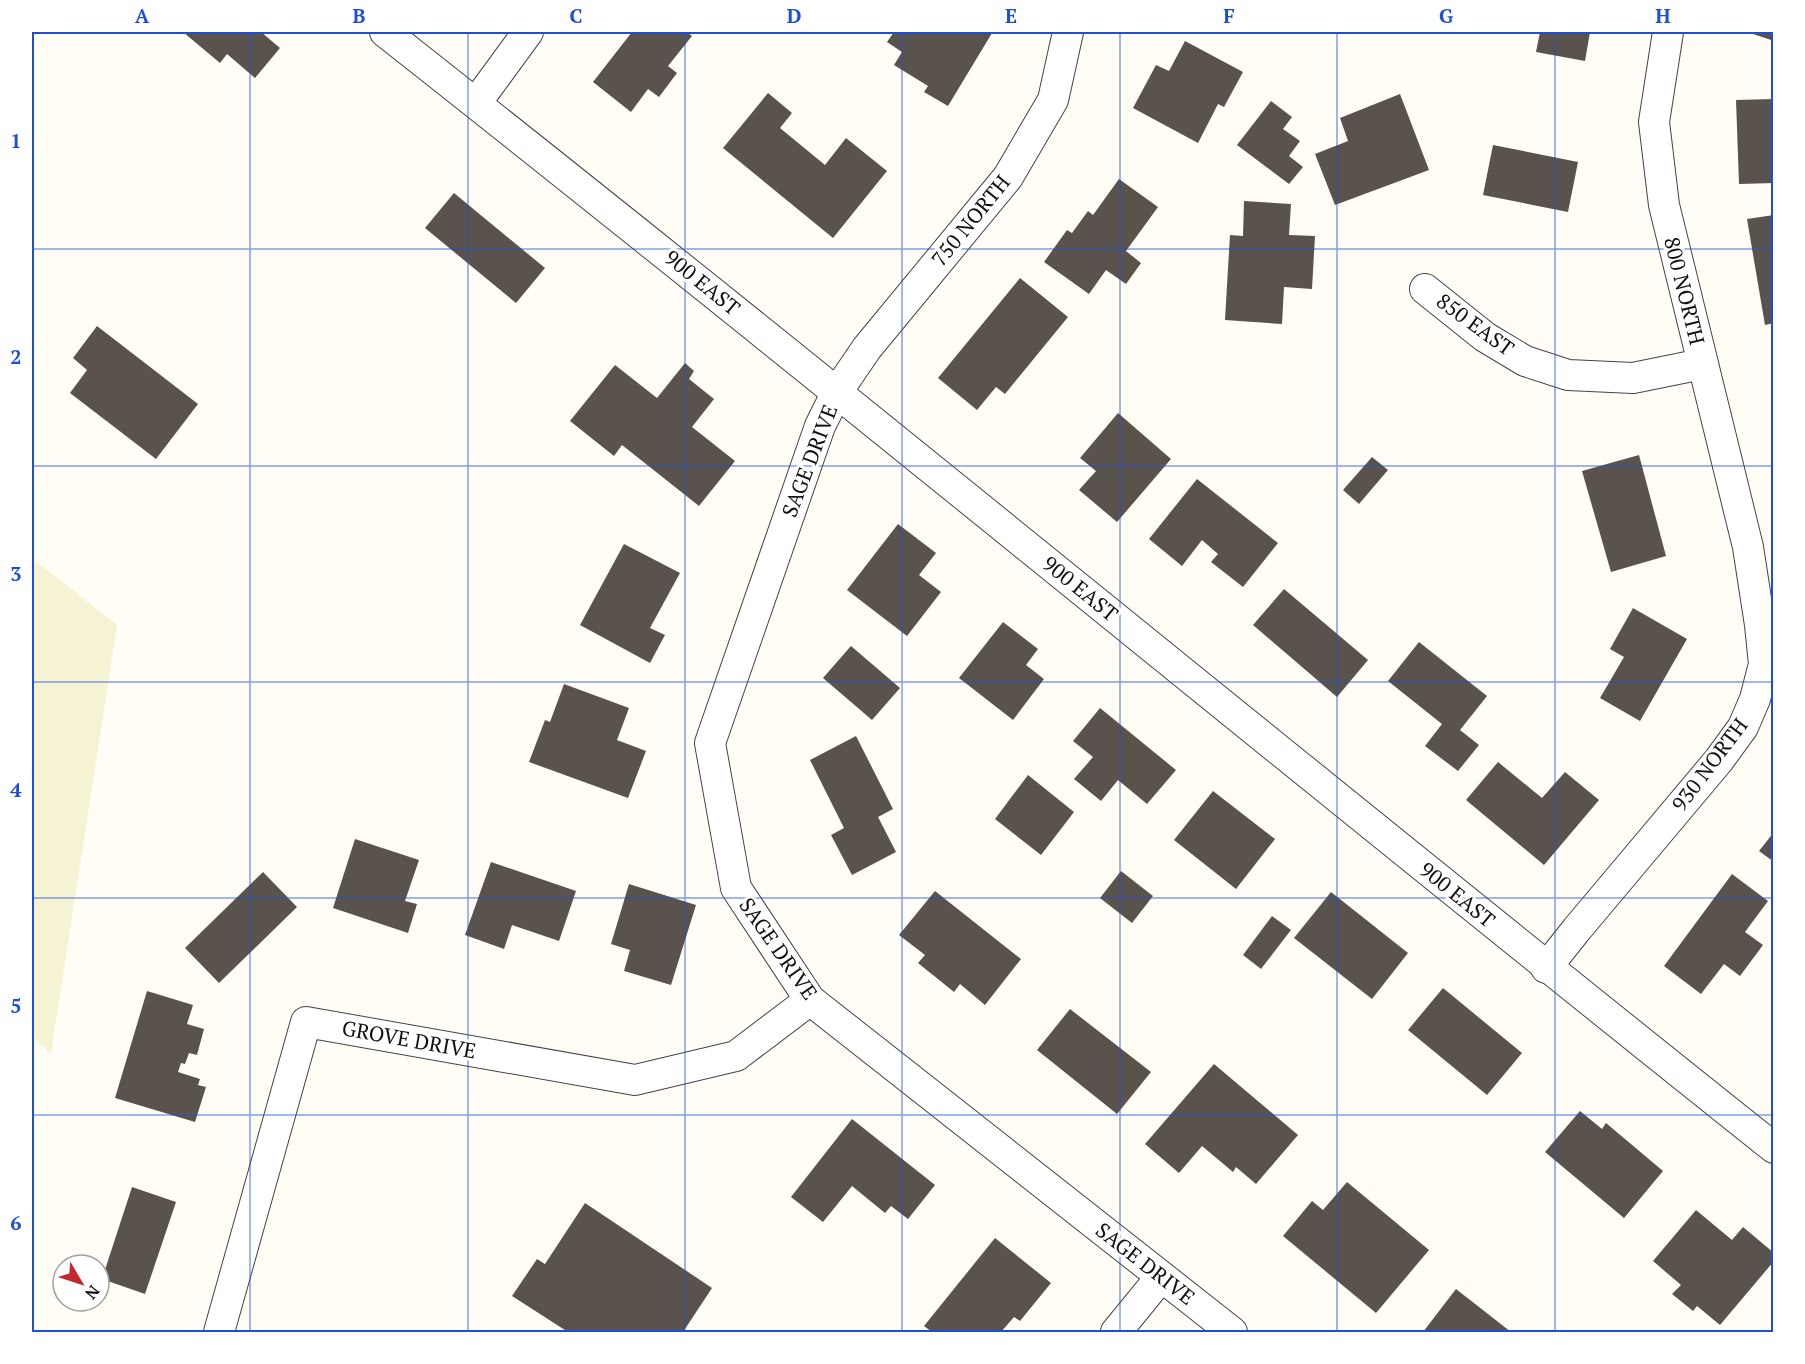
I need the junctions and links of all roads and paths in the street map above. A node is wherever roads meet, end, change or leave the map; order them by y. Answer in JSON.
{"nodes":[{"id":1,"x":385,"y":32,"type":"edge"},
{"id":2,"x":528,"y":32,"type":"edge"},
{"id":3,"x":1068,"y":32,"type":"edge"},
{"id":4,"x":1668,"y":32,"type":"edge"},
{"id":5,"x":476,"y":104,"type":"junction"},
{"id":6,"x":1425,"y":289,"type":"dead end"},
{"id":7,"x":1702,"y":364,"type":"junction"},
{"id":8,"x":837,"y":392,"type":"junction"},
{"id":9,"x":1761,"y":544,"type":"edge"},
{"id":10,"x":1546,"y":968,"type":"junction"},
{"id":11,"x":810,"y":1000,"type":"junction"},
{"id":12,"x":1773,"y":1148,"type":"edge"},
{"id":13,"x":1161,"y":1277,"type":"junction"},
{"id":14,"x":219,"y":1332,"type":"edge"},
{"id":15,"x":1116,"y":1332,"type":"edge"},
{"id":16,"x":1232,"y":1332,"type":"edge"}],
"edges":[{"from":1,"to":5,"type":"street","name":"900 EAST"},
{"from":2,"to":5,"type":"street"},
{"from":3,"to":8,"type":"street","name":"750 NORTH"},
{"from":4,"to":7,"type":"street","name":"800 NORTH"},
{"from":5,"to":8,"type":"street","name":"900 EAST"},
{"from":6,"to":7,"type":"street","name":"850 EAST"},
{"from":7,"to":9,"type":"street","name":"800 NORTH"},
{"from":8,"to":10,"type":"street","name":"900 EAST"},
{"from":8,"to":11,"type":"street","name":"SAGE DRIVE"},
{"from":9,"to":10,"type":"street","name":"930 NORTH"},
{"from":10,"to":12,"type":"street","name":"900 EAST"},
{"from":11,"to":13,"type":"street","name":"SAGE DRIVE"},
{"from":11,"to":14,"type":"street","name":"GROVE DRIVE"},
{"from":13,"to":15,"type":"street"},
{"from":13,"to":16,"type":"street","name":"SAGE DRIVE"}]}
